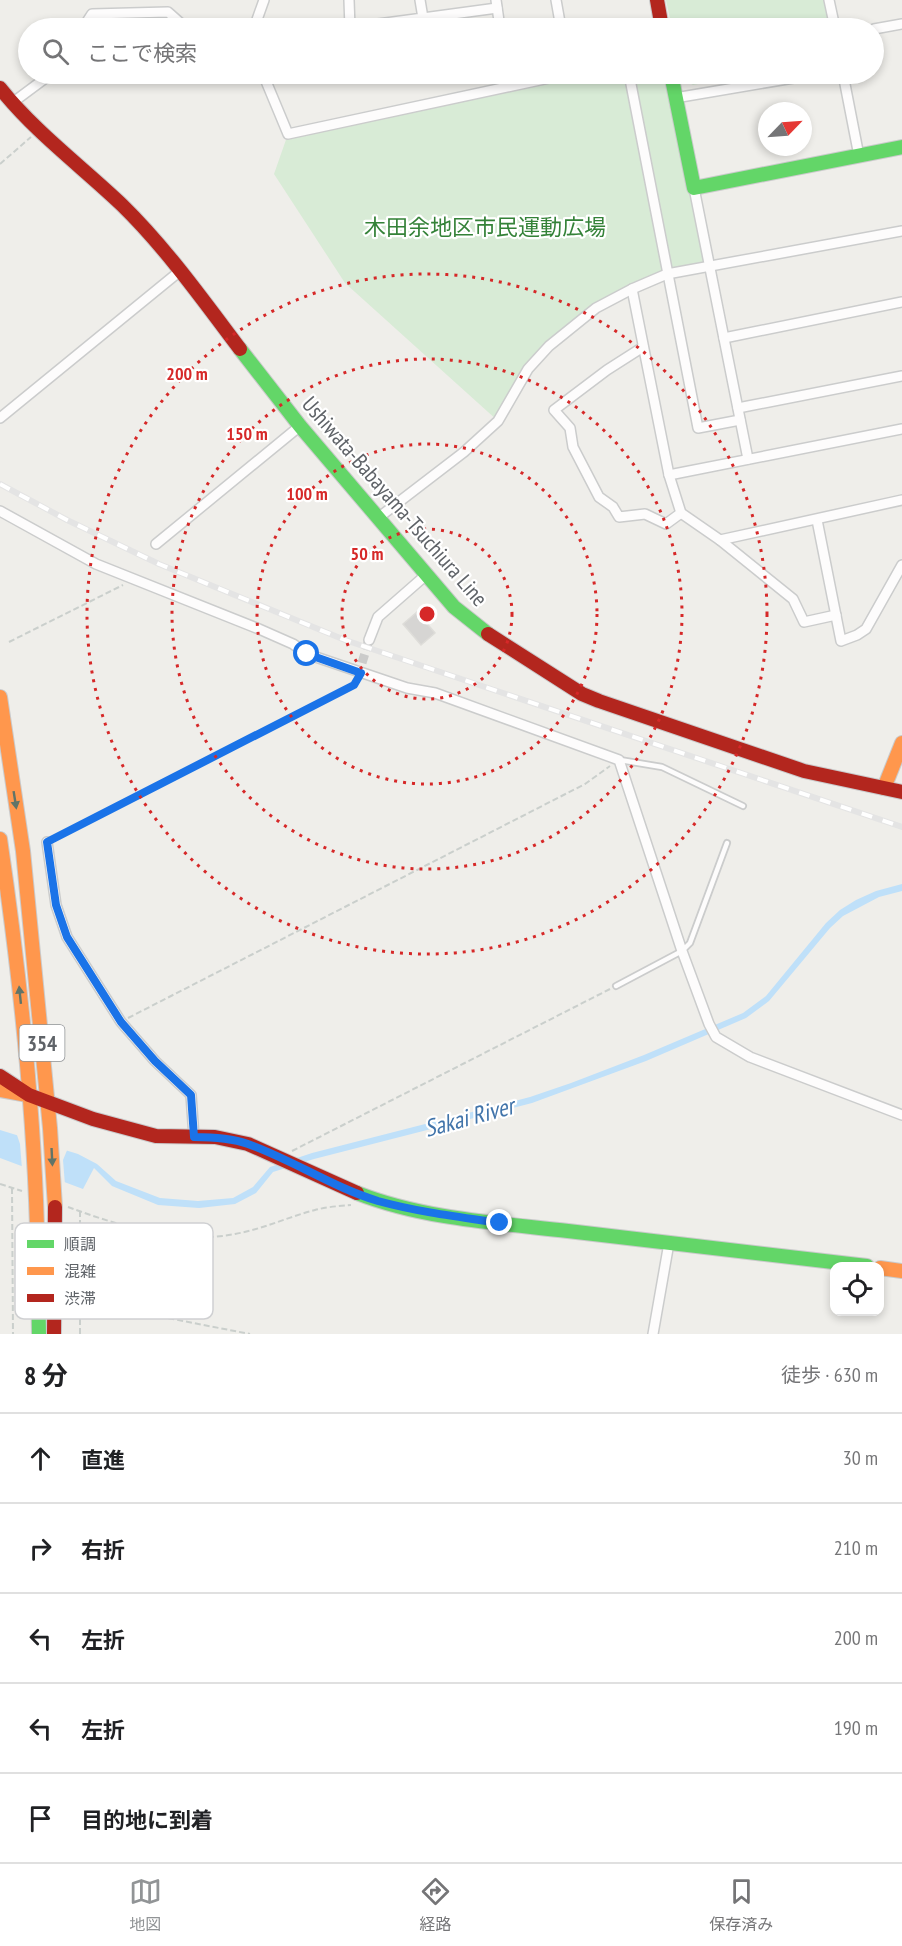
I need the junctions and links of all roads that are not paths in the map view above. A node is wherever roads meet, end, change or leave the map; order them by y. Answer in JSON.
{"nodes":[{"id":1,"x":264,"y":0,"type":"edge"},
{"id":2,"x":349,"y":0,"type":"edge"},
{"id":3,"x":420,"y":0,"type":"edge"},
{"id":4,"x":567,"y":0,"type":"edge"},
{"id":5,"x":657,"y":0,"type":"edge"},
{"id":6,"x":829,"y":0,"type":"edge"},
{"id":7,"x":556,"y":1,"type":"edge"},
{"id":8,"x":496,"y":4,"type":"edge"},
{"id":9,"x":89,"y":18,"type":"edge"},
{"id":10,"x":175,"y":18,"type":"edge"},
{"id":11,"x":258,"y":18,"type":"edge"},
{"id":12,"x":349,"y":18,"type":"edge"},
{"id":13,"x":423,"y":18,"type":"joint"},
{"id":14,"x":559,"y":18,"type":"edge"},
{"id":15,"x":660,"y":18,"type":"edge"},
{"id":16,"x":832,"y":18,"type":"edge"},
{"id":17,"x":902,"y":24,"type":"edge"},
{"id":18,"x":884,"y":27,"type":"edge"},
{"id":19,"x":38,"y":84,"type":"edge"},
{"id":20,"x":267,"y":84,"type":"edge"},
{"id":21,"x":520,"y":84,"type":"edge"},
{"id":22,"x":630,"y":84,"type":"edge"},
{"id":23,"x":673,"y":84,"type":"edge"},
{"id":24,"x":758,"y":84,"type":"edge"},
{"id":25,"x":845,"y":84,"type":"edge"},
{"id":26,"x":510,"y":86,"type":"joint"},
{"id":27,"x":0,"y":88,"type":"edge"},
{"id":28,"x":675,"y":98,"type":"junction"},
{"id":29,"x":12,"y":103,"type":"junction"},
{"id":30,"x":902,"y":147,"type":"edge"},
{"id":31,"x":860,"y":156,"type":"junction"},
{"id":32,"x":694,"y":188,"type":"junction"},
{"id":33,"x":902,"y":231,"type":"edge"},
{"id":34,"x":710,"y":267,"type":"junction"},
{"id":35,"x":180,"y":271,"type":"junction"},
{"id":36,"x":667,"y":274,"type":"junction"},
{"id":37,"x":632,"y":289,"type":"junction"},
{"id":38,"x":902,"y":302,"type":"edge"},
{"id":39,"x":724,"y":338,"type":"junction"},
{"id":40,"x":643,"y":347,"type":"junction"},
{"id":41,"x":902,"y":376,"type":"edge"},
{"id":42,"x":738,"y":408,"type":"junction"},
{"id":43,"x":0,"y":418,"type":"edge"},
{"id":44,"x":740,"y":420,"type":"junction"},
{"id":45,"x":300,"y":426,"type":"junction"},
{"id":46,"x":902,"y":429,"type":"edge"},
{"id":47,"x":748,"y":459,"type":"junction"},
{"id":48,"x":669,"y":475,"type":"junction"},
{"id":49,"x":902,"y":500,"type":"edge"},
{"id":50,"x":0,"y":511,"type":"edge"},
{"id":51,"x":681,"y":513,"type":"junction"},
{"id":52,"x":378,"y":518,"type":"junction"},
{"id":53,"x":818,"y":520,"type":"junction"},
{"id":54,"x":720,"y":540,"type":"junction"},
{"id":55,"x":156,"y":544,"type":"dead end"},
{"id":56,"x":902,"y":565,"type":"edge"},
{"id":57,"x":426,"y":575,"type":"junction"},
{"id":58,"x":836,"y":615,"type":"junction"},
{"id":59,"x":369,"y":640,"type":"tunnel mouth"},
{"id":60,"x":0,"y":696,"type":"edge"},
{"id":61,"x":902,"y":742,"type":"edge"},
{"id":62,"x":619,"y":760,"type":"junction"},
{"id":63,"x":884,"y":788,"type":"junction"},
{"id":64,"x":902,"y":792,"type":"edge"},
{"id":65,"x":743,"y":806,"type":"dead end"},
{"id":66,"x":0,"y":839,"type":"edge"},
{"id":67,"x":47,"y":842,"type":"road end"},
{"id":68,"x":727,"y":843,"type":"dead end"},
{"id":69,"x":682,"y":951,"type":"junction"},
{"id":70,"x":615,"y":986,"type":"road end"},
{"id":71,"x":0,"y":1076,"type":"edge"},
{"id":72,"x":0,"y":1090,"type":"edge"},
{"id":73,"x":29,"y":1095,"type":"junction"},
{"id":74,"x":48,"y":1103,"type":"junction"},
{"id":75,"x":902,"y":1115,"type":"edge"},
{"id":76,"x":194,"y":1137,"type":"junction"},
{"id":77,"x":35,"y":1223,"type":"edge"},
{"id":78,"x":53,"y":1223,"type":"edge"},
{"id":79,"x":669,"y":1243,"type":"junction"},
{"id":80,"x":833,"y":1262,"type":"edge"},
{"id":81,"x":884,"y":1269,"type":"edge"},
{"id":82,"x":902,"y":1271,"type":"edge"},
{"id":83,"x":39,"y":1319,"type":"edge"},
{"id":84,"x":54,"y":1319,"type":"edge"},
{"id":85,"x":39,"y":1334,"type":"edge"},
{"id":86,"x":54,"y":1334,"type":"edge"},
{"id":87,"x":653,"y":1334,"type":"edge"}],
"edges":[{"from":1,"to":11,"type":"street"},
{"from":2,"to":12,"type":"street"},
{"from":3,"to":13,"type":"street"},
{"from":4,"to":7,"type":"street"},
{"from":5,"to":15,"type":"main road"},
{"from":6,"to":16,"type":"street"},
{"from":7,"to":14,"type":"street"},
{"from":8,"to":13,"type":"street"},
{"from":9,"to":10,"type":"street"},
{"from":17,"to":18,"type":"street"},
{"from":19,"to":29,"type":"street"},
{"from":20,"to":26,"type":"street"},
{"from":21,"to":26,"type":"street"},
{"from":22,"to":36,"type":"street"},
{"from":23,"to":28,"type":"main road"},
{"from":24,"to":28,"type":"street"},
{"from":25,"to":31,"type":"street"},
{"from":27,"to":29,"type":"main road","name":"Ushiwata-Babayama-Tsuchiura Line"},
{"from":28,"to":32,"type":"main road"},
{"from":29,"to":35,"type":"main road","name":"Ushiwata-Babayama-Tsuchiura Line"},
{"from":30,"to":31,"type":"main road"},
{"from":31,"to":32,"type":"main road"},
{"from":32,"to":34,"type":"street"},
{"from":33,"to":34,"type":"street"},
{"from":34,"to":36,"type":"street"},
{"from":34,"to":39,"type":"street"},
{"from":35,"to":43,"type":"street"},
{"from":35,"to":45,"type":"main road","name":"Ushiwata-Babayama-Tsuchiura Line"},
{"from":36,"to":37,"type":"street"},
{"from":36,"to":44,"type":"street"},
{"from":37,"to":40,"type":"street"},
{"from":37,"to":52,"type":"street"},
{"from":38,"to":39,"type":"street"},
{"from":39,"to":42,"type":"street"},
{"from":40,"to":48,"type":"street"},
{"from":40,"to":51,"type":"street"},
{"from":41,"to":42,"type":"street"},
{"from":42,"to":44,"type":"street"},
{"from":44,"to":47,"type":"street"},
{"from":45,"to":52,"type":"main road","name":"Ushiwata-Babayama-Tsuchiura Line"},
{"from":45,"to":55,"type":"street"},
{"from":46,"to":47,"type":"street"},
{"from":47,"to":48,"type":"street"},
{"from":48,"to":51,"type":"street"},
{"from":49,"to":53,"type":"street"},
{"from":50,"to":62,"type":"street"},
{"from":51,"to":54,"type":"street"},
{"from":52,"to":57,"type":"main road","name":"Ushiwata-Babayama-Tsuchiura Line"},
{"from":53,"to":54,"type":"street"},
{"from":53,"to":58,"type":"street"},
{"from":54,"to":58,"type":"street"},
{"from":56,"to":58,"type":"street"},
{"from":57,"to":59,"type":"street"},
{"from":57,"to":63,"type":"main road","name":"Ushiwata-Babayama-Tsuchiura Line"},
{"from":60,"to":74,"type":"main road","number":"354","one_way":true},
{"from":61,"to":63,"type":"main road"},
{"from":62,"to":65,"type":"lane"},
{"from":62,"to":69,"type":"street"},
{"from":63,"to":64,"type":"main road","name":"Ushiwata-Babayama-Tsuchiura Line"},
{"from":73,"to":66,"type":"main road","number":"354","one_way":true},
{"from":67,"to":76,"type":"street"},
{"from":68,"to":69,"type":"lane"},
{"from":69,"to":70,"type":"lane"},
{"from":69,"to":75,"type":"street"},
{"from":71,"to":73,"type":"main road"},
{"from":72,"to":73,"type":"main road"},
{"from":73,"to":74,"type":"main road"},
{"from":73,"to":77,"type":"main road","number":"354"},
{"from":74,"to":76,"type":"main road"},
{"from":74,"to":78,"type":"main road","number":"354","one_way":true},
{"from":76,"to":79,"type":"main road"},
{"from":79,"to":80,"type":"main road"},
{"from":79,"to":87,"type":"street"},
{"from":81,"to":82,"type":"main road"},
{"from":83,"to":85,"type":"main road","number":"354"},
{"from":84,"to":86,"type":"main road","number":"354","one_way":true}]}
